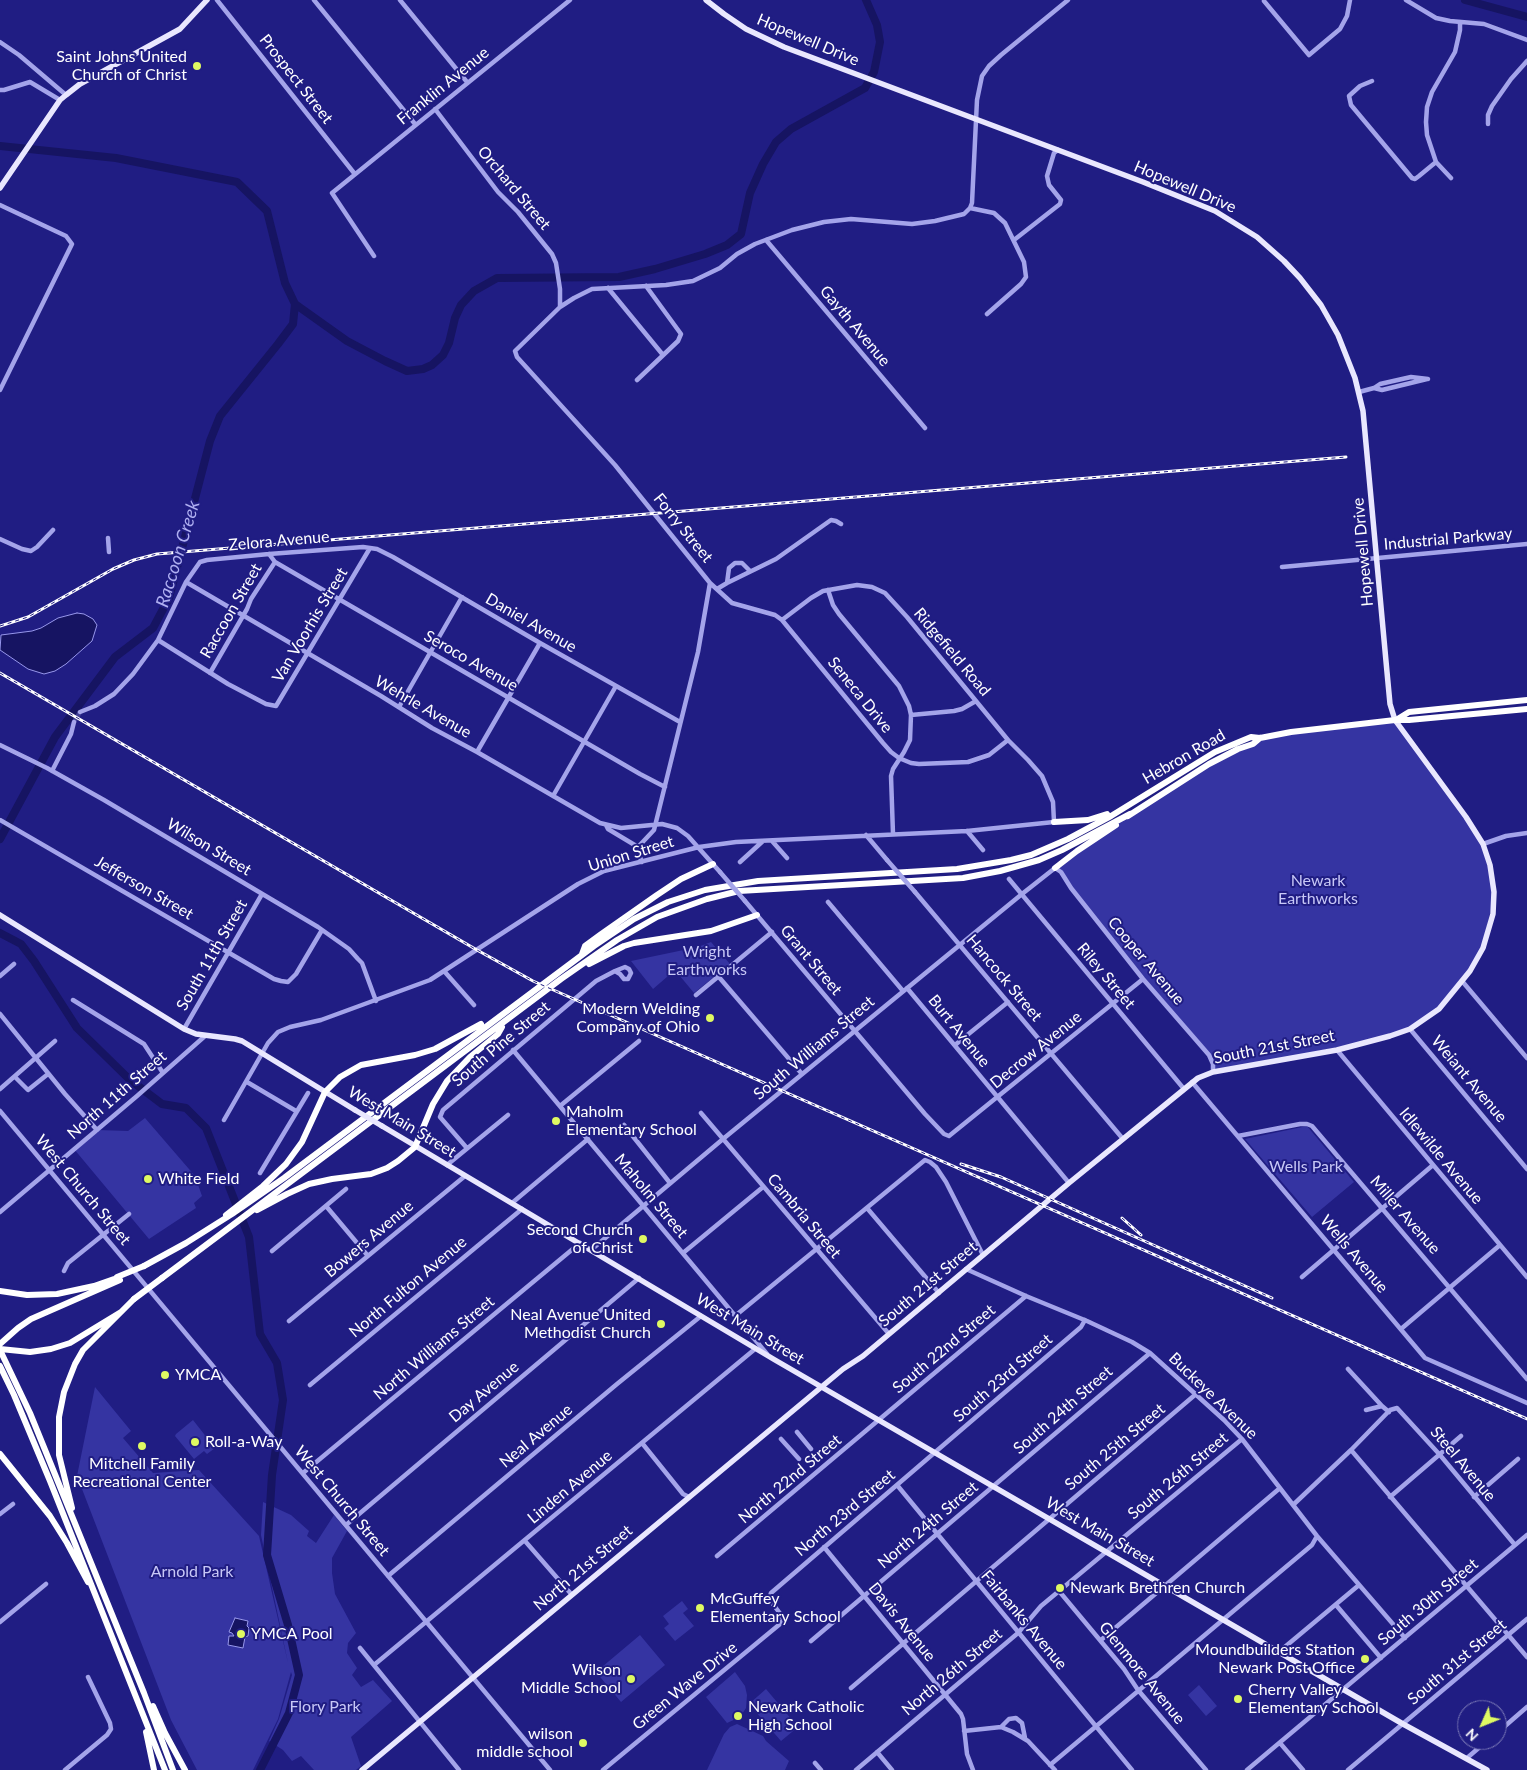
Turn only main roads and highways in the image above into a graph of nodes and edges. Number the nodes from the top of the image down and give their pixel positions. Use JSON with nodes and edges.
{"nodes":[{"id":1,"x":207,"y":0,"type":"edge"},
{"id":2,"x":706,"y":0,"type":"edge"},
{"id":3,"x":0,"y":188,"type":"edge"},
{"id":4,"x":1527,"y":700,"type":"edge"},
{"id":5,"x":1527,"y":709,"type":"edge"},
{"id":6,"x":1394,"y":720,"type":"junction"},
{"id":7,"x":1260,"y":738,"type":"junction"},
{"id":8,"x":1124,"y":807,"type":"junction"},
{"id":9,"x":1130,"y":814,"type":"junction"},
{"id":10,"x":1054,"y":822,"type":"road end"},
{"id":11,"x":713,"y":864,"type":"road end"},
{"id":12,"x":1055,"y":868,"type":"road end"},
{"id":13,"x":0,"y":915,"type":"edge"},
{"id":14,"x":757,"y":915,"type":"road end"},
{"id":15,"x":581,"y":955,"type":"junction"},
{"id":16,"x":562,"y":979,"type":"junction"},
{"id":17,"x":496,"y":1019,"type":"junction"},
{"id":18,"x":506,"y":1022,"type":"junction"},
{"id":19,"x":326,"y":1092,"type":"junction"},
{"id":20,"x":415,"y":1147,"type":"junction"},
{"id":21,"x":249,"y":1199,"type":"junction"},
{"id":22,"x":254,"y":1210,"type":"junction"},
{"id":23,"x":119,"y":1279,"type":"junction"},
{"id":24,"x":0,"y":1291,"type":"edge"},
{"id":25,"x":121,"y":1312,"type":"junction"},
{"id":26,"x":0,"y":1344,"type":"edge"},
{"id":27,"x":0,"y":1349,"type":"edge"},
{"id":28,"x":0,"y":1366,"type":"edge"},
{"id":29,"x":822,"y":1387,"type":"junction"},
{"id":30,"x":0,"y":1454,"type":"edge"},
{"id":31,"x":75,"y":1524,"type":"junction"},
{"id":32,"x":94,"y":1591,"type":"junction"},
{"id":33,"x":144,"y":1693,"type":"junction"},
{"id":34,"x":140,"y":1707,"type":"junction"},
{"id":35,"x":365,"y":1769,"type":"edge"},
{"id":36,"x":154,"y":1770,"type":"edge"},
{"id":37,"x":165,"y":1770,"type":"edge"},
{"id":38,"x":173,"y":1770,"type":"edge"},
{"id":39,"x":185,"y":1770,"type":"edge"},
{"id":40,"x":1488,"y":1770,"type":"edge"}],
"edges":[{"from":1,"to":3,"type":"main road"},
{"from":2,"to":6,"type":"main road","name":"Hopewell Drive"},
{"from":4,"to":6,"type":"highway","name":"Hebron Road"},
{"from":5,"to":6,"type":"highway","name":"Hebron Road"},
{"from":6,"to":7,"type":"highway","name":"Hebron Road"},
{"from":6,"to":29,"type":"main road","name":"South 21st Street"},
{"from":7,"to":8,"type":"highway","name":"Hebron Road"},
{"from":7,"to":9,"type":"highway","name":"Hebron Road"},
{"from":8,"to":10,"type":"highway"},
{"from":8,"to":15,"type":"highway"},
{"from":9,"to":12,"type":"highway"},
{"from":9,"to":16,"type":"highway"},
{"from":11,"to":15,"type":"highway"},
{"from":13,"to":19,"type":"main road","name":"West Main Street"},
{"from":14,"to":16,"type":"highway"},
{"from":15,"to":17,"type":"highway"},
{"from":16,"to":18,"type":"highway"},
{"from":17,"to":19,"type":"highway"},
{"from":17,"to":21,"type":"highway"},
{"from":18,"to":20,"type":"highway"},
{"from":18,"to":22,"type":"highway"},
{"from":19,"to":20,"type":"main road","name":"West Main Street","bridge":true},
{"from":19,"to":21,"type":"highway"},
{"from":20,"to":22,"type":"highway"},
{"from":20,"to":29,"type":"main road","name":"West Main Street"},
{"from":21,"to":23,"type":"highway","bridge":true},
{"from":22,"to":25,"type":"highway","bridge":true},
{"from":23,"to":24,"type":"highway"},
{"from":23,"to":26,"type":"highway"},
{"from":25,"to":27,"type":"highway"},
{"from":25,"to":31,"type":"highway"},
{"from":27,"to":31,"type":"highway"},
{"from":28,"to":32,"type":"highway"},
{"from":29,"to":35,"type":"main road","name":"North 21st Street"},
{"from":29,"to":40,"type":"main road","name":"West Main Street"},
{"from":30,"to":32,"type":"highway"},
{"from":31,"to":33,"type":"highway"},
{"from":32,"to":34,"type":"highway"},
{"from":33,"to":38,"type":"highway"},
{"from":33,"to":39,"type":"highway"},
{"from":34,"to":36,"type":"highway"},
{"from":34,"to":37,"type":"highway"}]}
